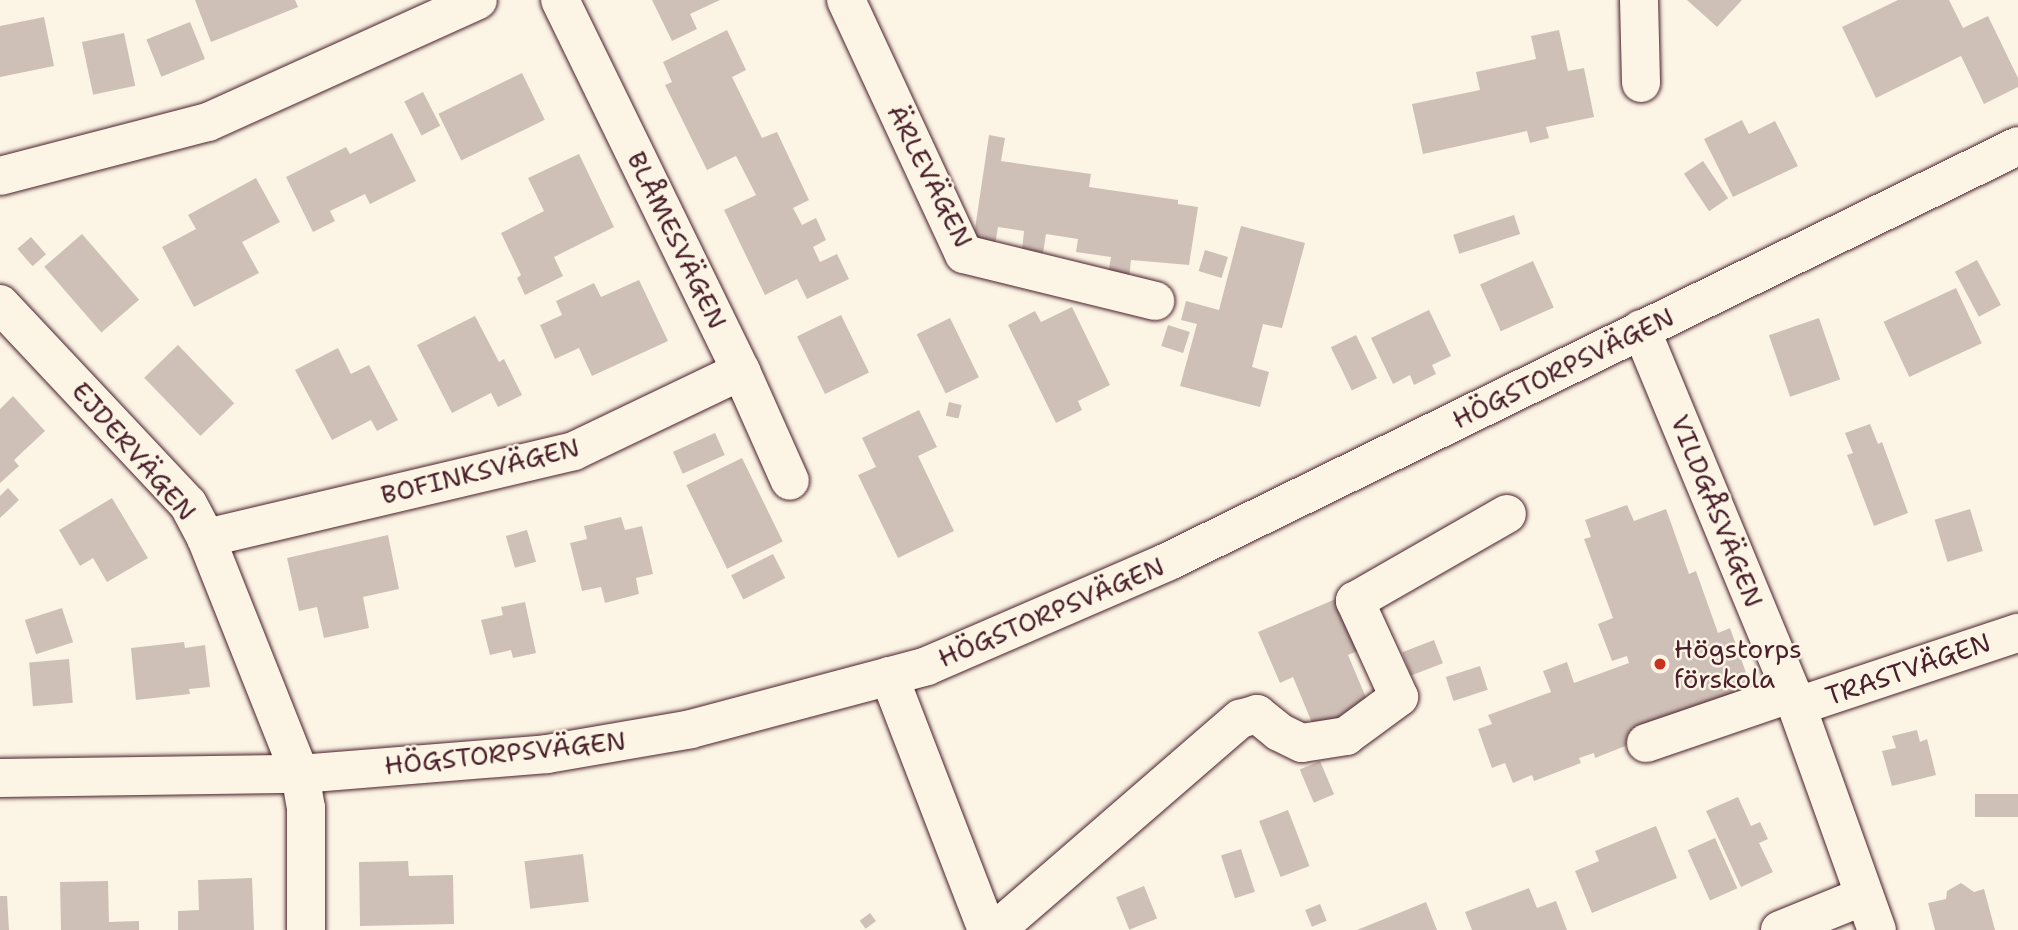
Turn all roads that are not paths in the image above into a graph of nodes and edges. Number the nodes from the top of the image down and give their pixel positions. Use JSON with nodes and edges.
{"nodes":[{"id":1,"x":478,"y":0,"type":"edge"},
{"id":2,"x":560,"y":0,"type":"edge"},
{"id":3,"x":846,"y":0,"type":"edge"},
{"id":4,"x":1639,"y":0,"type":"edge"},
{"id":5,"x":1641,"y":83,"type":"dead end"},
{"id":6,"x":2018,"y":146,"type":"edge"},
{"id":7,"x":0,"y":176,"type":"edge"},
{"id":8,"x":1155,"y":301,"type":"dead end"},
{"id":9,"x":0,"y":304,"type":"edge"},
{"id":10,"x":1641,"y":329,"type":"junction"},
{"id":11,"x":741,"y":371,"type":"junction"},
{"id":12,"x":790,"y":481,"type":"dead end"},
{"id":13,"x":1507,"y":514,"type":"dead end"},
{"id":14,"x":206,"y":538,"type":"junction"},
{"id":15,"x":2018,"y":632,"type":"edge"},
{"id":16,"x":889,"y":676,"type":"junction"},
{"id":17,"x":1795,"y":700,"type":"junction"},
{"id":18,"x":1646,"y":743,"type":"dead end"},
{"id":19,"x":300,"y":774,"type":"junction"},
{"id":20,"x":0,"y":778,"type":"edge"},
{"id":21,"x":1870,"y":913,"type":"edge"},
{"id":22,"x":306,"y":930,"type":"edge"},
{"id":23,"x":987,"y":930,"type":"edge"},
{"id":24,"x":996,"y":930,"type":"edge"},
{"id":25,"x":1780,"y":930,"type":"edge"}],
"edges":[{"from":1,"to":7,"type":"street"},
{"from":2,"to":11,"type":"street","name":"BLÅMESVÄGEN"},
{"from":3,"to":8,"type":"street","name":"ÄRLEVÄGEN"},
{"from":4,"to":5,"type":"street"},
{"from":6,"to":10,"type":"street","name":"HÖGSTORPSVÄGEN"},
{"from":9,"to":14,"type":"street","name":"EJDERVÄGEN"},
{"from":10,"to":16,"type":"street","name":"HÖGSTORPSVÄGEN"},
{"from":10,"to":17,"type":"street","name":"VILDGÅSVÄGEN"},
{"from":11,"to":12,"type":"street","name":"BLÅMESVÄGEN"},
{"from":11,"to":14,"type":"street","name":"BOFINKSVÄGEN"},
{"from":13,"to":24,"type":"street"},
{"from":14,"to":19,"type":"street","name":"EJDERVÄGEN"},
{"from":15,"to":17,"type":"street","name":"TRASTVÄGEN"},
{"from":16,"to":19,"type":"street","name":"HÖGSTORPSVÄGEN"},
{"from":16,"to":23,"type":"street"},
{"from":17,"to":18,"type":"street","name":"TRASTVÄGEN"},
{"from":17,"to":21,"type":"street","name":"VILDGÅSVÄGEN"},
{"from":19,"to":20,"type":"street","name":"HÖGSTORPSVÄGEN"},
{"from":19,"to":22,"type":"street","name":"EJDERVÄGEN"},
{"from":21,"to":25,"type":"street"}]}
